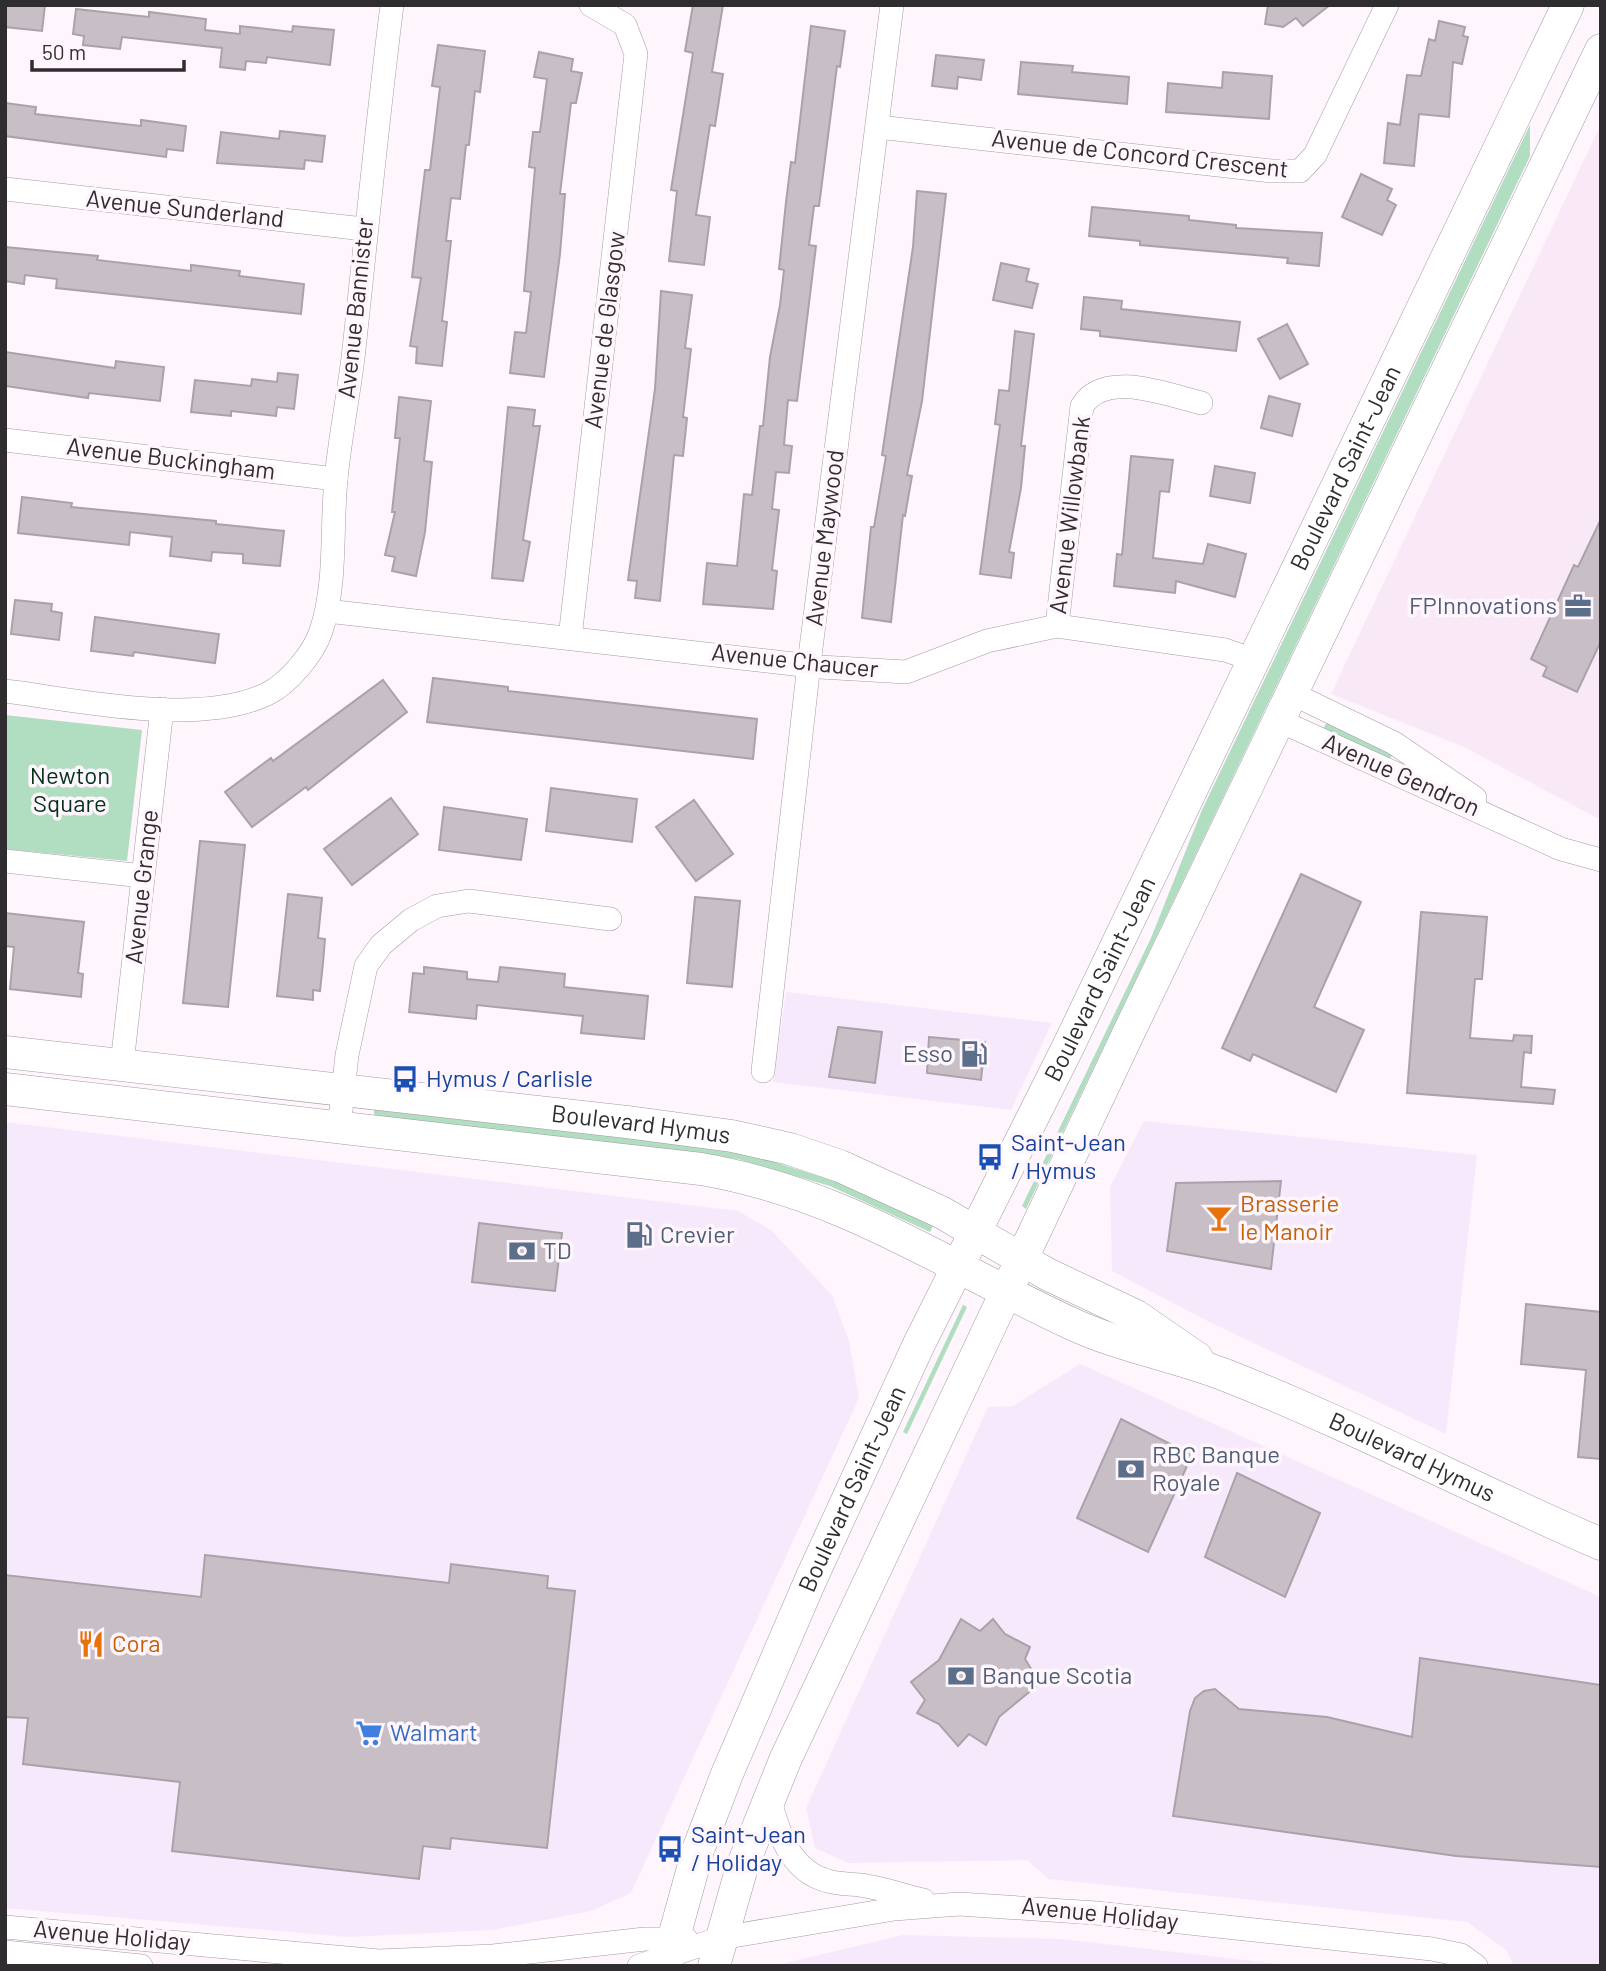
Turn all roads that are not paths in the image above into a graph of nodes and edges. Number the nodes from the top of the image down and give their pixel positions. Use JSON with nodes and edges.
{"nodes":[{"id":1,"x":392,"y":5,"type":"edge"},
{"id":2,"x":591,"y":5,"type":"edge"},
{"id":3,"x":892,"y":5,"type":"edge"},
{"id":4,"x":1387,"y":5,"type":"edge"},
{"id":5,"x":1569,"y":5,"type":"edge"},
{"id":6,"x":1601,"y":50,"type":"edge"},
{"id":7,"x":878,"y":127,"type":"junction"},
{"id":8,"x":5,"y":189,"type":"edge"},
{"id":9,"x":364,"y":229,"type":"junction"},
{"id":10,"x":1201,"y":403,"type":"dead end"},
{"id":11,"x":5,"y":440,"type":"edge"},
{"id":12,"x":336,"y":479,"type":"junction"},
{"id":13,"x":327,"y":611,"type":"junction"},
{"id":14,"x":1057,"y":626,"type":"junction"},
{"id":15,"x":569,"y":638,"type":"junction"},
{"id":16,"x":1254,"y":660,"type":"junction"},
{"id":17,"x":809,"y":664,"type":"junction"},
{"id":18,"x":5,"y":691,"type":"edge"},
{"id":19,"x":1287,"y":708,"type":"junction"},
{"id":20,"x":162,"y":709,"type":"junction"},
{"id":21,"x":1601,"y":860,"type":"edge"},
{"id":22,"x":5,"y":861,"type":"edge"},
{"id":23,"x":143,"y":876,"type":"junction"},
{"id":24,"x":610,"y":919,"type":"dead end"},
{"id":25,"x":5,"y":1052,"type":"edge"},
{"id":26,"x":122,"y":1065,"type":"junction"},
{"id":27,"x":763,"y":1071,"type":"dead end"},
{"id":28,"x":5,"y":1090,"type":"edge"},
{"id":29,"x":344,"y":1090,"type":"junction"},
{"id":30,"x":339,"y":1128,"type":"junction"},
{"id":31,"x":976,"y":1232,"type":"junction"},
{"id":32,"x":1022,"y":1259,"type":"junction"},
{"id":33,"x":958,"y":1265,"type":"junction"},
{"id":34,"x":1006,"y":1291,"type":"junction"},
{"id":35,"x":1222,"y":1374,"type":"junction"},
{"id":36,"x":1601,"y":1544,"type":"edge"},
{"id":37,"x":769,"y":1797,"type":"junction"},
{"id":38,"x":940,"y":1904,"type":"junction"},
{"id":39,"x":5,"y":1927,"type":"edge"},
{"id":40,"x":84,"y":1933,"type":"junction"},
{"id":41,"x":5,"y":1952,"type":"edge"},
{"id":42,"x":717,"y":1952,"type":"edge"},
{"id":43,"x":669,"y":1954,"type":"edge"},
{"id":44,"x":81,"y":1963,"type":"edge"},
{"id":45,"x":142,"y":1966,"type":"edge"},
{"id":46,"x":639,"y":1966,"type":"edge"},
{"id":47,"x":1476,"y":1966,"type":"edge"}],
"edges":[{"from":1,"to":9,"type":"street","name":"Avenue Bannister"},
{"from":2,"to":15,"type":"street","name":"Avenue de Glasgow"},
{"from":3,"to":7,"type":"street","name":"Avenue Maywood"},
{"from":4,"to":7,"type":"street","name":"Avenue de Concord Crescent"},
{"from":5,"to":16,"type":"main road","name":"Boulevard Saint-Jean"},
{"from":6,"to":19,"type":"main road","name":"Boulevard Saint-Jean"},
{"from":7,"to":17,"type":"street","name":"Avenue Maywood"},
{"from":8,"to":9,"type":"street","name":"Avenue Sunderland"},
{"from":9,"to":12,"type":"street","name":"Avenue Bannister"},
{"from":10,"to":14,"type":"street","name":"Avenue Willowbank"},
{"from":11,"to":12,"type":"street","name":"Avenue Buckingham"},
{"from":12,"to":13,"type":"street","name":"Avenue Bannister"},
{"from":13,"to":15,"type":"street","name":"Avenue Chaucer"},
{"from":13,"to":20,"type":"street","name":"Avenue Bannister"},
{"from":14,"to":16,"type":"street","name":"Avenue Chaucer"},
{"from":14,"to":17,"type":"street","name":"Avenue Chaucer"},
{"from":15,"to":17,"type":"street","name":"Avenue Chaucer"},
{"from":16,"to":31,"type":"main road","name":"Boulevard Saint-Jean"},
{"from":17,"to":27,"type":"street","name":"Avenue Maywood"},
{"from":18,"to":20,"type":"street","name":"Avenue Bannister"},
{"from":19,"to":21,"type":"street","name":"Avenue Gendron"},
{"from":19,"to":32,"type":"main road","name":"Boulevard Saint-Jean"},
{"from":20,"to":23,"type":"street","name":"Avenue Grange"},
{"from":22,"to":23,"type":"street"},
{"from":23,"to":26,"type":"street","name":"Avenue Grange"},
{"from":24,"to":29,"type":"street"},
{"from":25,"to":26,"type":"main road","name":"Boulevard Hymus"},
{"from":26,"to":29,"type":"main road","name":"Boulevard Hymus"},
{"from":28,"to":30,"type":"main road","name":"Boulevard Hymus"},
{"from":29,"to":30,"type":"street"},
{"from":29,"to":31,"type":"main road","name":"Boulevard Hymus"},
{"from":30,"to":33,"type":"main road","name":"Boulevard Hymus"},
{"from":31,"to":32,"type":"main road","name":"Boulevard Hymus"},
{"from":31,"to":33,"type":"main road","name":"Boulevard Saint-Jean"},
{"from":32,"to":34,"type":"main road","name":"Boulevard Saint-Jean"},
{"from":32,"to":35,"type":"main road","name":"Boulevard Hymus"},
{"from":33,"to":34,"type":"main road","name":"Boulevard Hymus"},
{"from":33,"to":43,"type":"main road","name":"Boulevard Saint-Jean"},
{"from":34,"to":35,"type":"main road","name":"Boulevard Hymus"},
{"from":34,"to":37,"type":"main road","name":"Boulevard Saint-Jean"},
{"from":35,"to":36,"type":"main road","name":"Boulevard Hymus"},
{"from":37,"to":38,"type":"street"},
{"from":37,"to":42,"type":"main road","name":"Boulevard Saint-Jean"},
{"from":38,"to":42,"type":"street","name":"Avenue Holiday"},
{"from":38,"to":47,"type":"street","name":"Avenue Holiday"},
{"from":39,"to":40,"type":"street","name":"Avenue Holiday"},
{"from":40,"to":43,"type":"street","name":"Avenue Holiday"},
{"from":40,"to":44,"type":"street"},
{"from":41,"to":44,"type":"street","name":"Avenue Holiday"},
{"from":42,"to":43,"type":"street","name":"Avenue Holiday"},
{"from":43,"to":46,"type":"street","name":"Avenue Holiday"},
{"from":44,"to":45,"type":"street","name":"Avenue Holiday"}]}
